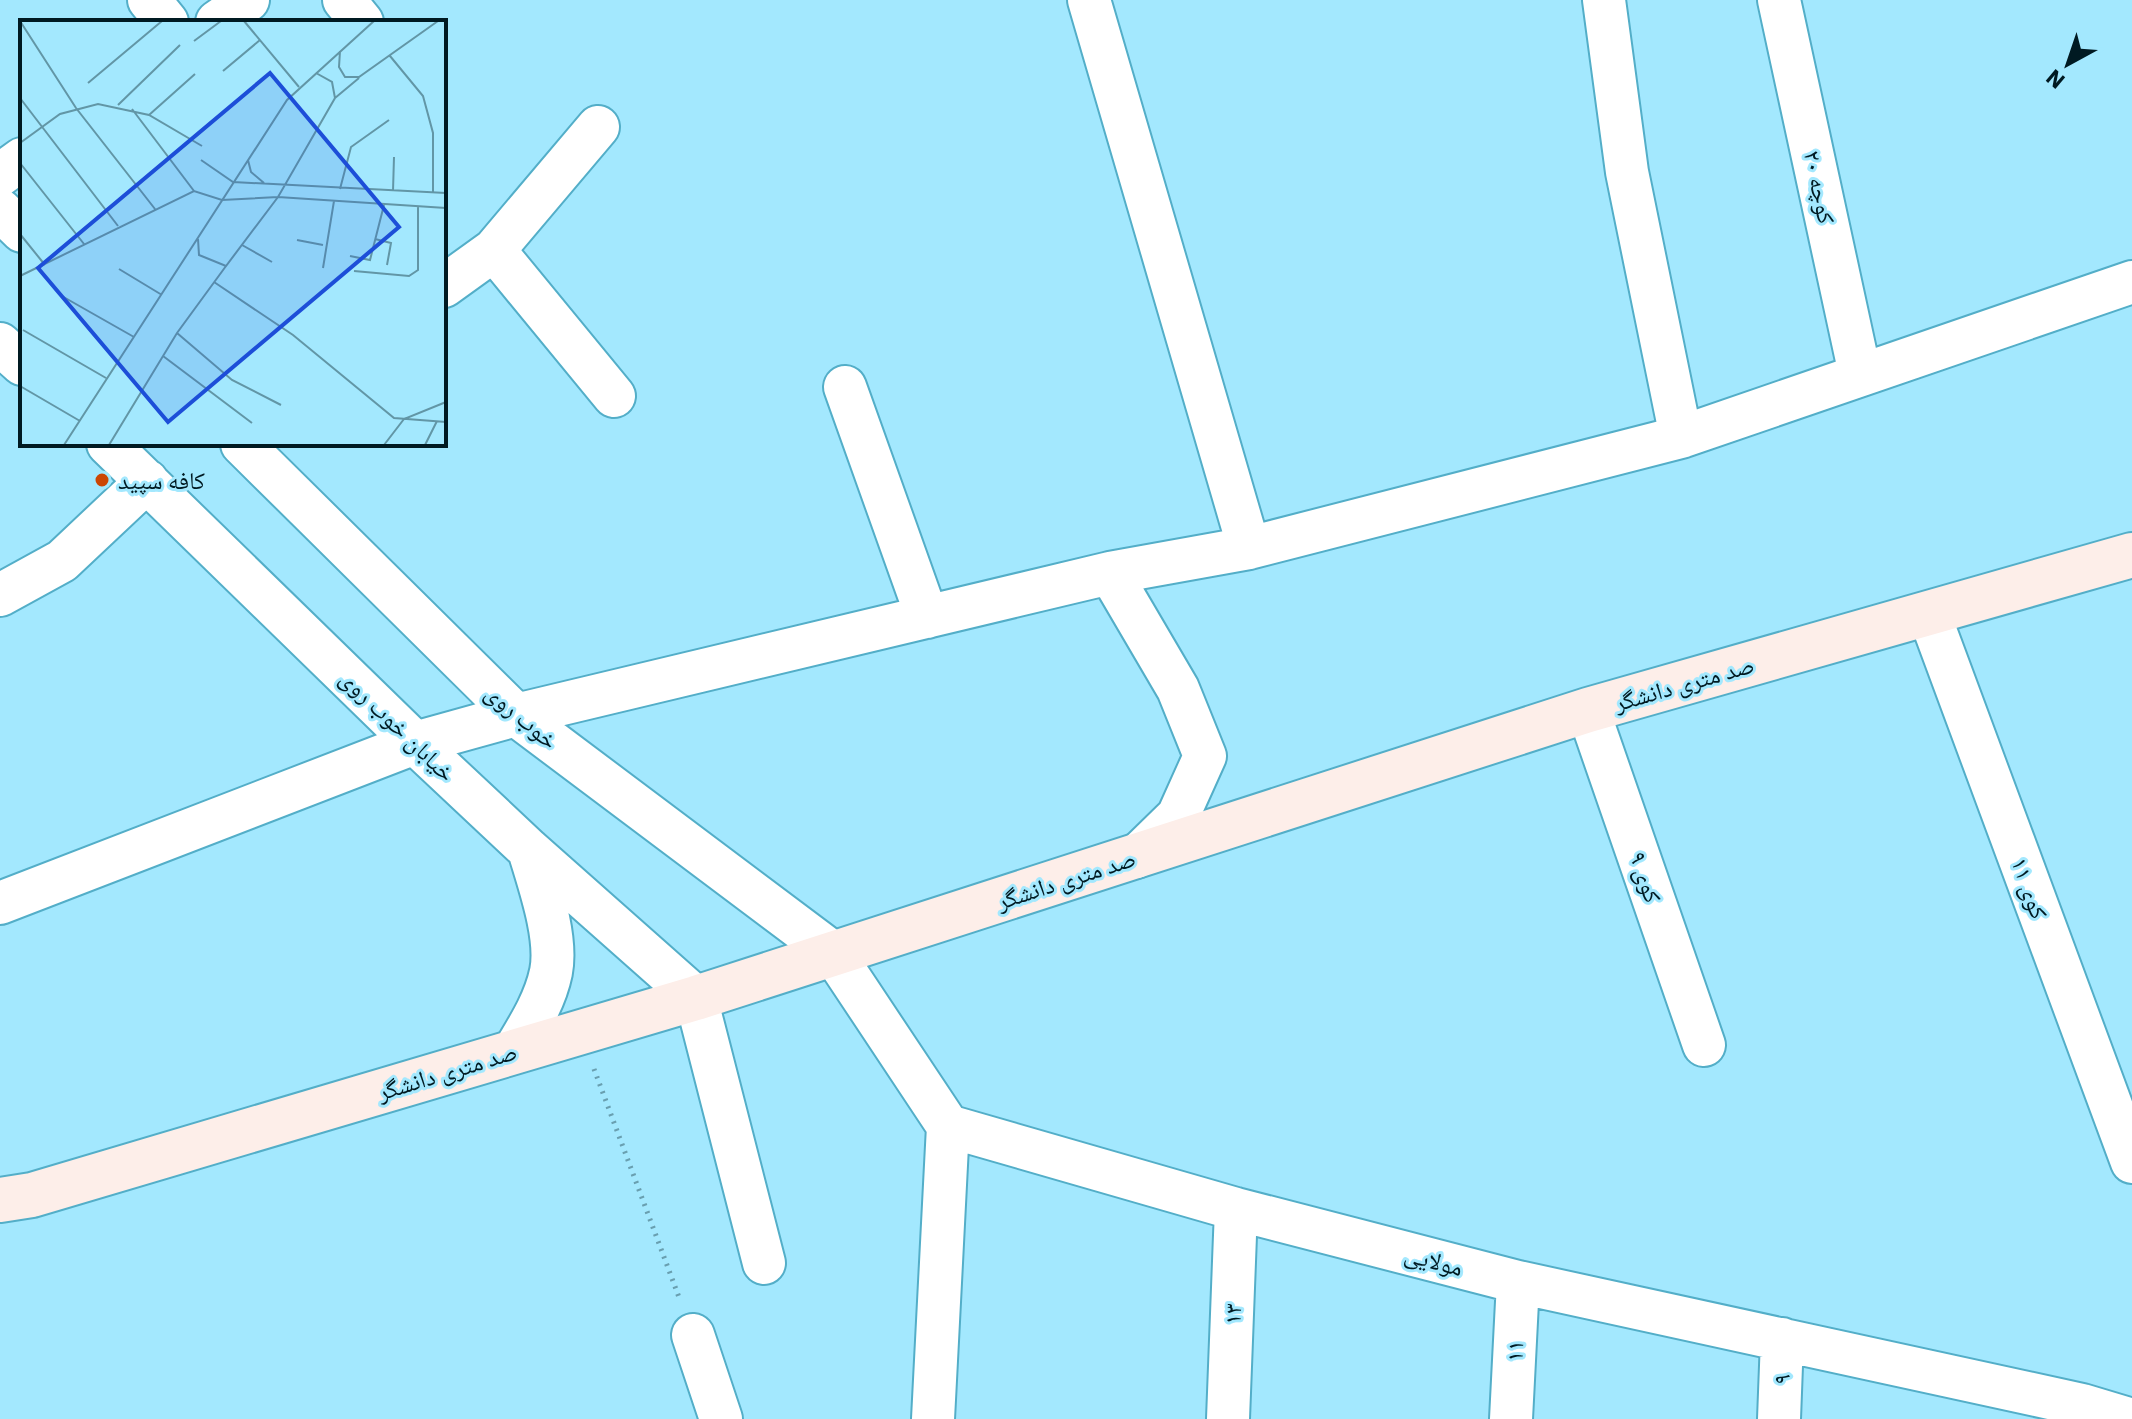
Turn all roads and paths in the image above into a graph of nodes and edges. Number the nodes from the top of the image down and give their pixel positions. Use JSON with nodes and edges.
{"nodes":[{"id":1,"x":149,"y":0,"type":"edge"},
{"id":2,"x":248,"y":0,"type":"edge"},
{"id":3,"x":344,"y":0,"type":"edge"},
{"id":4,"x":1089,"y":0,"type":"edge"},
{"id":5,"x":1604,"y":0,"type":"edge"},
{"id":6,"x":1779,"y":0,"type":"edge"},
{"id":7,"x":165,"y":20,"type":"edge"},
{"id":8,"x":220,"y":20,"type":"edge"},
{"id":9,"x":360,"y":20,"type":"edge"},
{"id":10,"x":598,"y":127,"type":"dead end"},
{"id":11,"x":20,"y":160,"type":"edge"},
{"id":12,"x":0,"y":175,"type":"edge"},
{"id":13,"x":0,"y":210,"type":"edge"},
{"id":14,"x":20,"y":229,"type":"edge"},
{"id":15,"x":494,"y":250,"type":"junction"},
{"id":16,"x":2132,"y":282,"type":"edge"},
{"id":17,"x":446,"y":285,"type":"edge"},
{"id":18,"x":0,"y":344,"type":"edge"},
{"id":19,"x":20,"y":362,"type":"edge"},
{"id":20,"x":1860,"y":374,"type":"junction"},
{"id":21,"x":845,"y":387,"type":"dead end"},
{"id":22,"x":614,"y":396,"type":"dead end"},
{"id":23,"x":1681,"y":437,"type":"junction"},
{"id":24,"x":110,"y":446,"type":"edge"},
{"id":25,"x":244,"y":446,"type":"edge"},
{"id":26,"x":147,"y":481,"type":"junction"},
{"id":27,"x":1249,"y":548,"type":"junction"},
{"id":28,"x":2132,"y":555,"type":"edge"},
{"id":29,"x":1110,"y":573,"type":"junction"},
{"id":30,"x":0,"y":595,"type":"edge"},
{"id":31,"x":1929,"y":614,"type":"junction"},
{"id":32,"x":927,"y":617,"type":"junction"},
{"id":33,"x":1588,"y":710,"type":"junction"},
{"id":34,"x":516,"y":715,"type":"junction"},
{"id":35,"x":415,"y":743,"type":"junction"},
{"id":36,"x":529,"y":850,"type":"junction"},
{"id":37,"x":1136,"y":857,"type":"junction"},
{"id":38,"x":0,"y":903,"type":"edge"},
{"id":39,"x":833,"y":953,"type":"junction"},
{"id":40,"x":696,"y":998,"type":"junction"},
{"id":41,"x":580,"y":1031,"type":"junction"},
{"id":42,"x":1704,"y":1045,"type":"dead end"},
{"id":43,"x":514,"y":1051,"type":"junction"},
{"id":44,"x":948,"y":1126,"type":"junction"},
{"id":45,"x":2132,"y":1162,"type":"edge"},
{"id":46,"x":0,"y":1200,"type":"edge"},
{"id":47,"x":1236,"y":1209,"type":"junction"},
{"id":48,"x":764,"y":1263,"type":"dead end"},
{"id":49,"x":1518,"y":1282,"type":"junction"},
{"id":50,"x":693,"y":1335,"type":"joint"},
{"id":51,"x":1782,"y":1339,"type":"junction"},
{"id":52,"x":2082,"y":1412,"type":"edge"},
{"id":53,"x":721,"y":1419,"type":"edge"},
{"id":54,"x":933,"y":1419,"type":"edge"},
{"id":55,"x":1228,"y":1419,"type":"edge"},
{"id":56,"x":1511,"y":1419,"type":"edge"},
{"id":57,"x":1779,"y":1419,"type":"edge"},
{"id":58,"x":2129,"y":1419,"type":"edge"}],
"edges":[{"from":1,"to":7,"type":"street"},
{"from":2,"to":8,"type":"street"},
{"from":3,"to":9,"type":"street"},
{"from":4,"to":27,"type":"street"},
{"from":5,"to":23,"type":"street"},
{"from":6,"to":20,"type":"street","name":"کوچە ٢٠"},
{"from":10,"to":15,"type":"street"},
{"from":11,"to":12,"type":"street"},
{"from":13,"to":14,"type":"street"},
{"from":15,"to":17,"type":"street"},
{"from":15,"to":22,"type":"street"},
{"from":16,"to":20,"type":"street"},
{"from":18,"to":19,"type":"street"},
{"from":20,"to":23,"type":"street"},
{"from":21,"to":32,"type":"street"},
{"from":23,"to":27,"type":"street"},
{"from":24,"to":26,"type":"street","name":"خیابان خوب روی"},
{"from":25,"to":34,"type":"street","name":"خوب روی"},
{"from":26,"to":30,"type":"street"},
{"from":26,"to":35,"type":"street","name":"خیابان خوب روی"},
{"from":27,"to":29,"type":"street"},
{"from":28,"to":31,"type":"main road","name":"صد متری دانشگر"},
{"from":29,"to":32,"type":"street"},
{"from":29,"to":37,"type":"street"},
{"from":31,"to":33,"type":"main road","name":"صد متری دانشگر"},
{"from":31,"to":45,"type":"street","name":"کوی ۱۱"},
{"from":32,"to":34,"type":"street"},
{"from":33,"to":37,"type":"main road","name":"صد متری دانشگر"},
{"from":33,"to":42,"type":"street","name":"کوی ۹"},
{"from":34,"to":35,"type":"street"},
{"from":34,"to":39,"type":"street","name":"خوب روی"},
{"from":35,"to":36,"type":"street","name":"خیابان خوب روی"},
{"from":35,"to":38,"type":"street"},
{"from":36,"to":40,"type":"street","name":"خیابان خوب روی"},
{"from":36,"to":43,"type":"street"},
{"from":37,"to":39,"type":"main road","name":"صد متری دانشگر"},
{"from":39,"to":40,"type":"main road","name":"صد متری دانشگر"},
{"from":39,"to":44,"type":"street"},
{"from":40,"to":41,"type":"main road","name":"صد متری دانشگر"},
{"from":40,"to":48,"type":"street"},
{"from":41,"to":43,"type":"main road","name":"صد متری دانشگر"},
{"from":41,"to":50,"type":"path"},
{"from":43,"to":46,"type":"main road","name":"صد متری دانشگر"},
{"from":44,"to":47,"type":"street","name":"مولایی"},
{"from":44,"to":54,"type":"street"},
{"from":47,"to":49,"type":"street","name":"مولایی"},
{"from":47,"to":55,"type":"street","name":"۱۳"},
{"from":49,"to":51,"type":"street","name":"مولایی"},
{"from":49,"to":56,"type":"street","name":"۱۱"},
{"from":50,"to":53,"type":"street"},
{"from":51,"to":52,"type":"street","name":"مولایی"},
{"from":51,"to":57,"type":"street","name":"۹"},
{"from":52,"to":58,"type":"street","name":"مولایی"}]}
